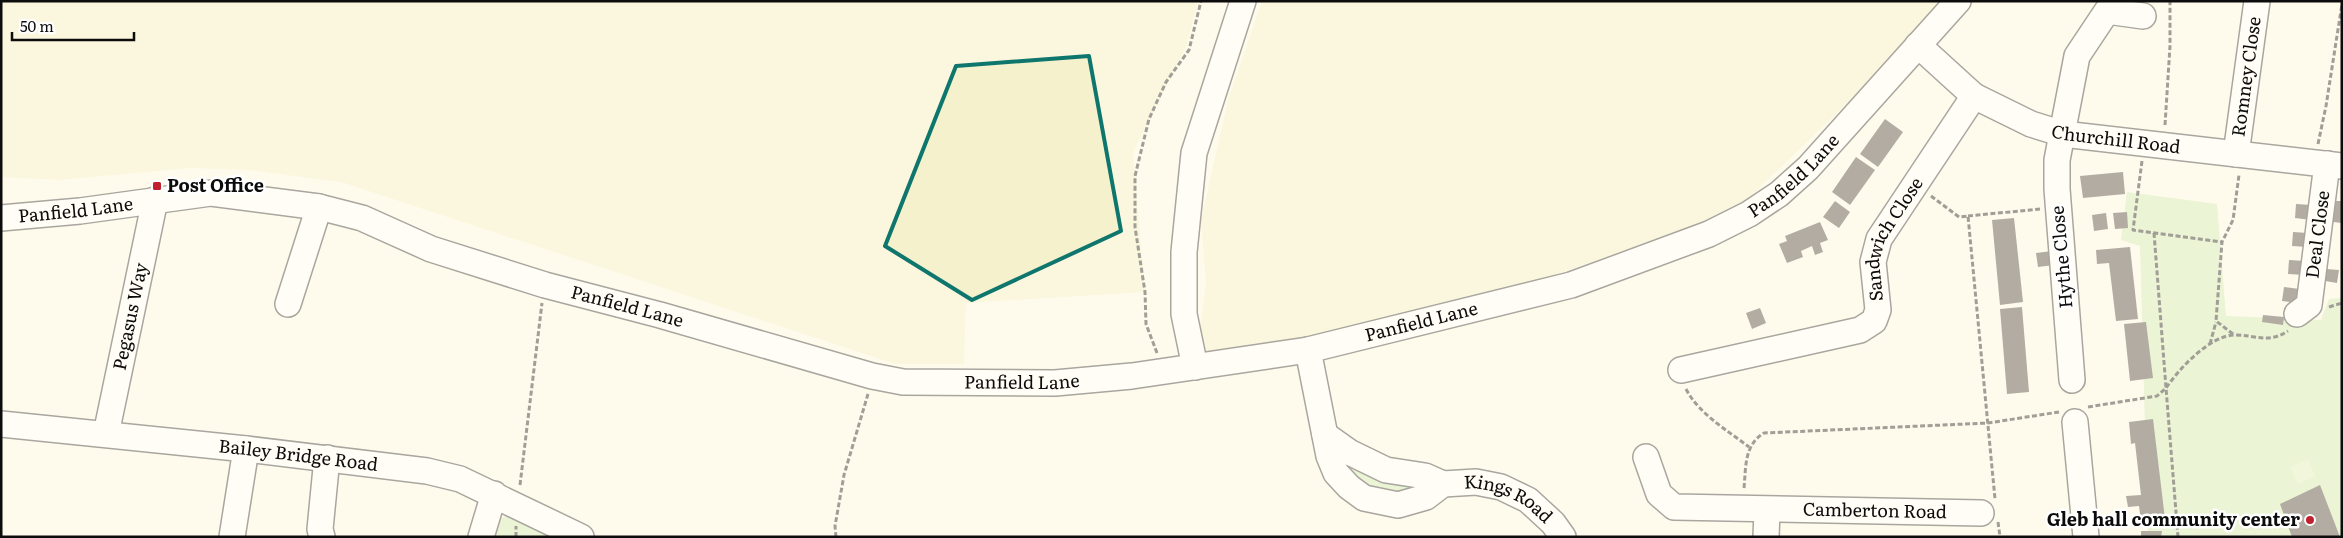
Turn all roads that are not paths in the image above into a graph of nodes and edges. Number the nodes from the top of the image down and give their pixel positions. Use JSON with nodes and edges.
{"nodes":[{"id":1,"x":1243,"y":1,"type":"edge"},
{"id":2,"x":1958,"y":1,"type":"edge"},
{"id":3,"x":2257,"y":1,"type":"edge"},
{"id":4,"x":2143,"y":16,"type":"dead end"},
{"id":5,"x":1918,"y":45,"type":"junction"},
{"id":6,"x":1974,"y":96,"type":"junction"},
{"id":7,"x":2063,"y":134,"type":"junction"},
{"id":8,"x":2239,"y":154,"type":"junction"},
{"id":9,"x":2328,"y":164,"type":"edge"},
{"id":10,"x":155,"y":200,"type":"junction"},
{"id":11,"x":319,"y":207,"type":"junction"},
{"id":12,"x":1,"y":218,"type":"edge"},
{"id":13,"x":288,"y":304,"type":"dead end"},
{"id":14,"x":2307,"y":310,"type":"road end"},
{"id":15,"x":1308,"y":350,"type":"junction"},
{"id":16,"x":1195,"y":367,"type":"junction"},
{"id":17,"x":1681,"y":370,"type":"road end"},
{"id":18,"x":2072,"y":380,"type":"dead end"},
{"id":19,"x":2075,"y":413,"type":"road end"},
{"id":20,"x":1,"y":424,"type":"edge"},
{"id":21,"x":106,"y":434,"type":"junction"},
{"id":22,"x":1325,"y":435,"type":"junction"},
{"id":23,"x":246,"y":449,"type":"junction"},
{"id":24,"x":1646,"y":457,"type":"dead end"},
{"id":25,"x":327,"y":458,"type":"junction"},
{"id":26,"x":1443,"y":484,"type":"junction"},
{"id":27,"x":494,"y":494,"type":"junction"},
{"id":28,"x":1767,"y":510,"type":"junction"},
{"id":29,"x":1992,"y":513,"type":"road end"},
{"id":30,"x":232,"y":537,"type":"edge"},
{"id":31,"x":322,"y":537,"type":"edge"},
{"id":32,"x":482,"y":537,"type":"edge"},
{"id":33,"x":581,"y":537,"type":"edge"},
{"id":34,"x":1563,"y":537,"type":"edge"},
{"id":35,"x":1766,"y":537,"type":"edge"},
{"id":36,"x":2086,"y":537,"type":"edge"}],
"edges":[{"from":1,"to":16,"type":"street"},
{"from":2,"to":5,"type":"street","name":"Panfield Lane"},
{"from":3,"to":8,"type":"street","name":"Romney Close"},
{"from":4,"to":7,"type":"street","name":"Hythe Close"},
{"from":5,"to":6,"type":"street","name":"Churchill Road"},
{"from":5,"to":15,"type":"street","name":"Panfield Lane"},
{"from":6,"to":7,"type":"street","name":"Churchill Road"},
{"from":6,"to":17,"type":"street","name":"Sandwich Close"},
{"from":7,"to":8,"type":"street","name":"Churchill Road"},
{"from":7,"to":18,"type":"street","name":"Hythe Close"},
{"from":8,"to":9,"type":"street","name":"Churchill Road"},
{"from":9,"to":14,"type":"street","name":"Deal Close"},
{"from":10,"to":11,"type":"street","name":"Panfield Lane"},
{"from":10,"to":12,"type":"street","name":"Panfield Lane"},
{"from":10,"to":21,"type":"street","name":"Pegasus Way"},
{"from":11,"to":13,"type":"street"},
{"from":11,"to":16,"type":"street","name":"Panfield Lane"},
{"from":15,"to":16,"type":"street","name":"Panfield Lane"},
{"from":15,"to":22,"type":"street","name":"Kings Road"},
{"from":19,"to":36,"type":"street"},
{"from":20,"to":21,"type":"street","name":"Bailey Bridge Road"},
{"from":21,"to":23,"type":"street","name":"Bailey Bridge Road"},
{"from":22,"to":26,"type":"street","name":"Kings Road"},
{"from":22,"to":26,"type":"street","name":"Kings Road"},
{"from":23,"to":25,"type":"street","name":"Bailey Bridge Road"},
{"from":23,"to":30,"type":"street"},
{"from":24,"to":28,"type":"street","name":"Camberton Road"},
{"from":25,"to":27,"type":"street","name":"Bailey Bridge Road"},
{"from":25,"to":31,"type":"street"},
{"from":26,"to":34,"type":"street","name":"Kings Road"},
{"from":27,"to":32,"type":"street"},
{"from":27,"to":33,"type":"street","name":"Bailey Bridge Road"},
{"from":28,"to":29,"type":"street","name":"Camberton Road"},
{"from":28,"to":35,"type":"street"}]}
